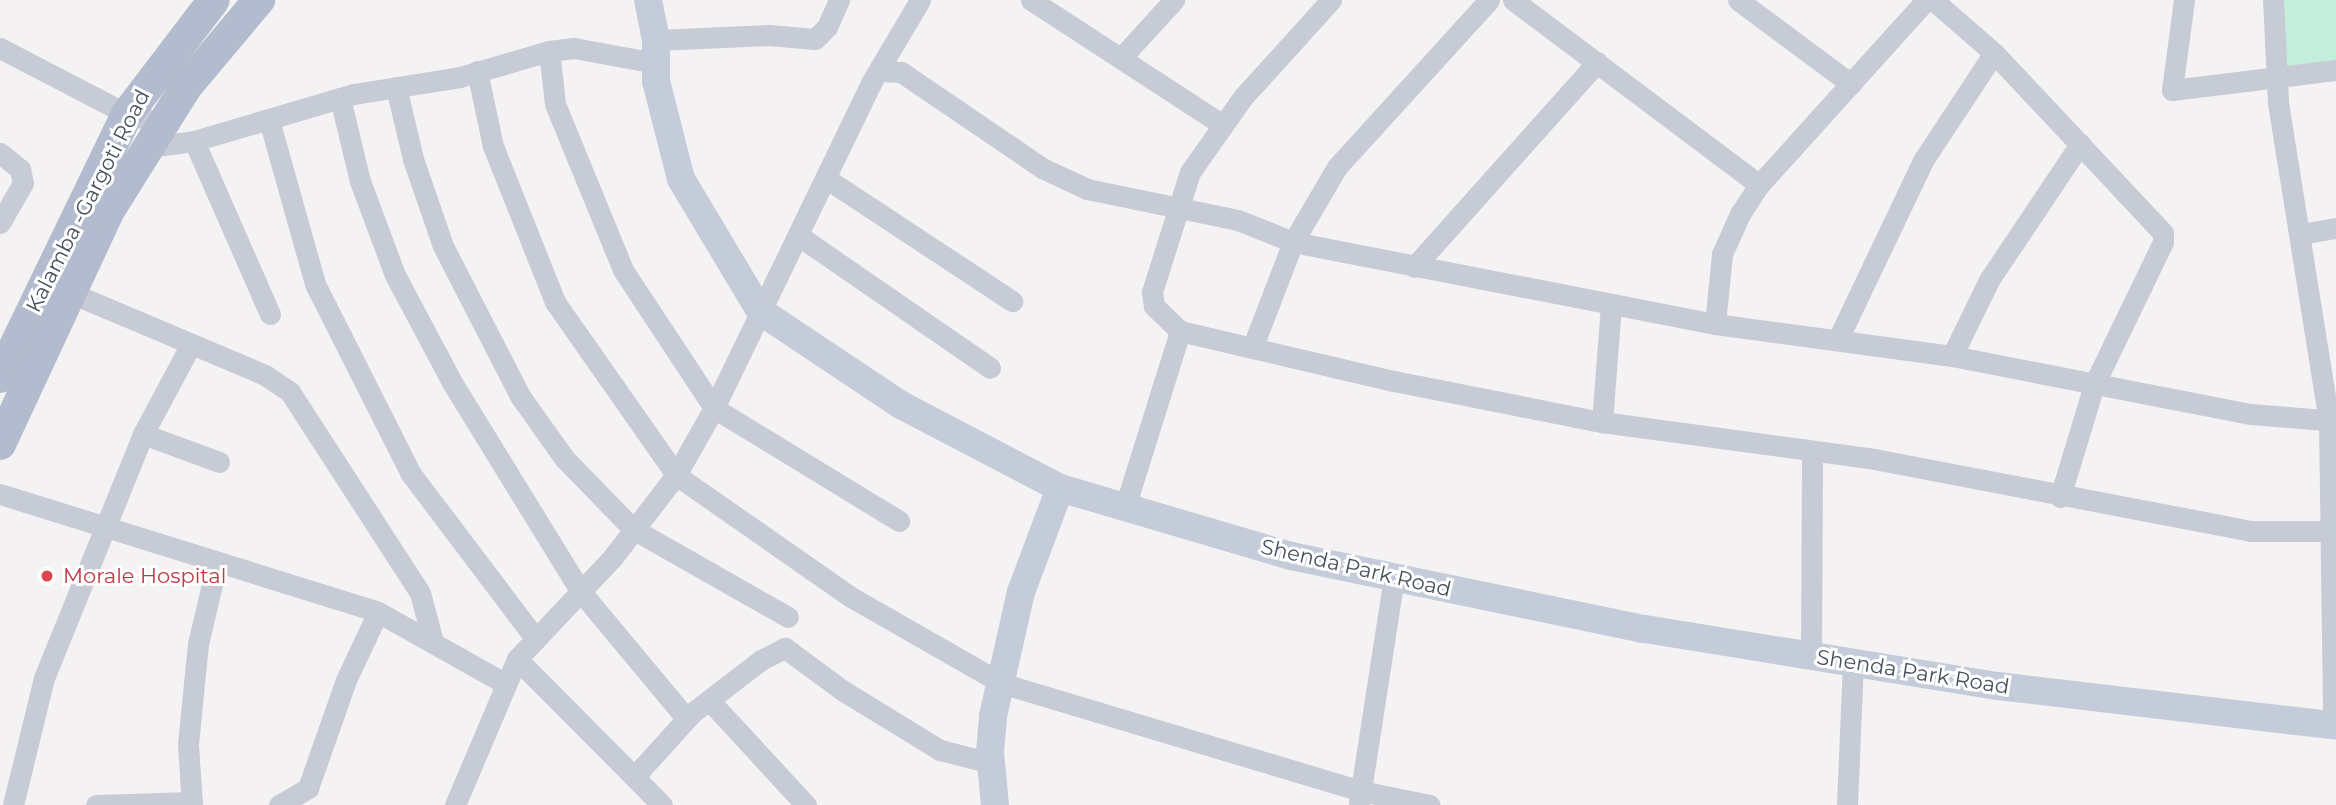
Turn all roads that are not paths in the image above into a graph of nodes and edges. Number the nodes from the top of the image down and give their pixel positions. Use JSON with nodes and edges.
{"nodes":[{"id":1,"x":214,"y":0,"type":"edge"},
{"id":2,"x":259,"y":0,"type":"edge"},
{"id":3,"x":648,"y":0,"type":"edge"},
{"id":4,"x":839,"y":0,"type":"edge"},
{"id":5,"x":920,"y":0,"type":"edge"},
{"id":6,"x":1031,"y":0,"type":"edge"},
{"id":7,"x":1174,"y":0,"type":"edge"},
{"id":8,"x":1331,"y":0,"type":"edge"},
{"id":9,"x":1489,"y":0,"type":"edge"},
{"id":10,"x":1513,"y":0,"type":"edge"},
{"id":11,"x":1738,"y":0,"type":"edge"},
{"id":12,"x":1926,"y":0,"type":"edge"},
{"id":13,"x":1933,"y":0,"type":"edge"},
{"id":14,"x":2184,"y":0,"type":"edge"},
{"id":15,"x":2273,"y":0,"type":"edge"},
{"id":16,"x":549,"y":51,"type":"junction"},
{"id":17,"x":656,"y":52,"type":"junction"},
{"id":18,"x":1994,"y":53,"type":"junction"},
{"id":19,"x":2,"y":54,"type":"edge"},
{"id":20,"x":1121,"y":58,"type":"junction"},
{"id":21,"x":1597,"y":62,"type":"junction"},
{"id":22,"x":2336,"y":70,"type":"edge"},
{"id":23,"x":477,"y":71,"type":"junction"},
{"id":24,"x":882,"y":71,"type":"junction"},
{"id":25,"x":2277,"y":79,"type":"junction"},
{"id":26,"x":1851,"y":84,"type":"junction"},
{"id":27,"x":396,"y":87,"type":"junction"},
{"id":28,"x":340,"y":99,"type":"junction"},
{"id":29,"x":127,"y":114,"type":"junction"},
{"id":30,"x":269,"y":120,"type":"junction"},
{"id":31,"x":1223,"y":125,"type":"junction"},
{"id":32,"x":156,"y":135,"type":"junction"},
{"id":33,"x":194,"y":141,"type":"junction"},
{"id":34,"x":2080,"y":144,"type":"junction"},
{"id":35,"x":0,"y":153,"type":"edge"},
{"id":36,"x":827,"y":179,"type":"junction"},
{"id":37,"x":1759,"y":185,"type":"junction"},
{"id":38,"x":1178,"y":205,"type":"junction"},
{"id":39,"x":0,"y":223,"type":"edge"},
{"id":40,"x":2336,"y":228,"type":"edge"},
{"id":41,"x":2301,"y":233,"type":"junction"},
{"id":42,"x":799,"y":236,"type":"junction"},
{"id":43,"x":1293,"y":242,"type":"junction"},
{"id":44,"x":1414,"y":267,"type":"junction"},
{"id":45,"x":71,"y":293,"type":"junction"},
{"id":46,"x":1012,"y":301,"type":"dead end"},
{"id":47,"x":1611,"y":304,"type":"junction"},
{"id":48,"x":760,"y":311,"type":"junction"},
{"id":49,"x":271,"y":314,"type":"dead end"},
{"id":50,"x":1715,"y":324,"type":"junction"},
{"id":51,"x":1180,"y":331,"type":"junction"},
{"id":52,"x":1838,"y":339,"type":"junction"},
{"id":53,"x":191,"y":344,"type":"junction"},
{"id":54,"x":1253,"y":346,"type":"junction"},
{"id":55,"x":1952,"y":356,"type":"junction"},
{"id":56,"x":990,"y":368,"type":"dead end"},
{"id":57,"x":0,"y":377,"type":"edge"},
{"id":58,"x":2094,"y":385,"type":"junction"},
{"id":59,"x":714,"y":408,"type":"junction"},
{"id":60,"x":2332,"y":421,"type":"edge"},
{"id":61,"x":1602,"y":422,"type":"junction"},
{"id":62,"x":143,"y":434,"type":"junction"},
{"id":63,"x":0,"y":444,"type":"edge"},
{"id":64,"x":1812,"y":452,"type":"junction"},
{"id":65,"x":219,"y":462,"type":"dead end"},
{"id":66,"x":676,"y":475,"type":"junction"},
{"id":67,"x":1060,"y":488,"type":"junction"},
{"id":68,"x":0,"y":494,"type":"edge"},
{"id":69,"x":2060,"y":497,"type":"junction"},
{"id":70,"x":1125,"y":507,"type":"junction"},
{"id":71,"x":899,"y":521,"type":"dead end"},
{"id":72,"x":103,"y":527,"type":"junction"},
{"id":73,"x":633,"y":529,"type":"junction"},
{"id":74,"x":2332,"y":531,"type":"edge"},
{"id":75,"x":217,"y":563,"type":"junction"},
{"id":76,"x":1394,"y":578,"type":"junction"},
{"id":77,"x":581,"y":592,"type":"junction"},
{"id":78,"x":378,"y":612,"type":"junction"},
{"id":79,"x":788,"y":617,"type":"dead end"},
{"id":80,"x":536,"y":639,"type":"junction"},
{"id":81,"x":433,"y":642,"type":"junction"},
{"id":82,"x":1811,"y":656,"type":"junction"},
{"id":83,"x":517,"y":659,"type":"junction"},
{"id":84,"x":1853,"y":663,"type":"junction"},
{"id":85,"x":504,"y":683,"type":"junction"},
{"id":86,"x":1001,"y":683,"type":"junction"},
{"id":87,"x":709,"y":700,"type":"junction"},
{"id":88,"x":687,"y":719,"type":"junction"},
{"id":89,"x":2334,"y":726,"type":"edge"},
{"id":90,"x":991,"y":763,"type":"junction"},
{"id":91,"x":634,"y":778,"type":"junction"},
{"id":92,"x":1360,"y":798,"type":"edge"},
{"id":93,"x":192,"y":803,"type":"edge"},
{"id":94,"x":13,"y":805,"type":"edge"},
{"id":95,"x":96,"y":805,"type":"edge"},
{"id":96,"x":279,"y":805,"type":"edge"},
{"id":97,"x":455,"y":805,"type":"edge"},
{"id":98,"x":662,"y":805,"type":"edge"},
{"id":99,"x":806,"y":805,"type":"edge"},
{"id":100,"x":995,"y":805,"type":"edge"},
{"id":101,"x":1430,"y":805,"type":"edge"},
{"id":102,"x":1847,"y":805,"type":"edge"}],
"edges":[{"from":1,"to":29,"type":"main road","name":"Kalamba -Gargoti Road"},
{"from":2,"to":32,"type":"main road"},
{"from":3,"to":17,"type":"main road","name":"Shenda Park Road"},
{"from":4,"to":17,"type":"street"},
{"from":5,"to":24,"type":"street"},
{"from":6,"to":20,"type":"street"},
{"from":7,"to":20,"type":"street"},
{"from":8,"to":31,"type":"street"},
{"from":9,"to":43,"type":"street"},
{"from":10,"to":21,"type":"street"},
{"from":11,"to":26,"type":"street"},
{"from":12,"to":26,"type":"street"},
{"from":13,"to":18,"type":"street"},
{"from":14,"to":25,"type":"street"},
{"from":15,"to":25,"type":"street"},
{"from":16,"to":17,"type":"street"},
{"from":16,"to":23,"type":"street"},
{"from":16,"to":59,"type":"street"},
{"from":17,"to":48,"type":"main road","name":"Shenda Park Road"},
{"from":18,"to":34,"type":"street"},
{"from":18,"to":52,"type":"street"},
{"from":19,"to":29,"type":"street"},
{"from":20,"to":31,"type":"street"},
{"from":21,"to":37,"type":"street"},
{"from":21,"to":44,"type":"street"},
{"from":22,"to":25,"type":"street"},
{"from":23,"to":27,"type":"street"},
{"from":23,"to":66,"type":"street"},
{"from":24,"to":36,"type":"street"},
{"from":24,"to":38,"type":"street"},
{"from":25,"to":41,"type":"street"},
{"from":26,"to":37,"type":"street"},
{"from":27,"to":28,"type":"street"},
{"from":27,"to":73,"type":"street"},
{"from":28,"to":30,"type":"street"},
{"from":28,"to":77,"type":"street"},
{"from":29,"to":32,"type":"street"},
{"from":29,"to":57,"type":"main road","name":"Kalamba -Gargoti Road"},
{"from":30,"to":33,"type":"street"},
{"from":30,"to":80,"type":"street"},
{"from":31,"to":38,"type":"street"},
{"from":32,"to":33,"type":"street"},
{"from":32,"to":45,"type":"main road"},
{"from":33,"to":49,"type":"street"},
{"from":34,"to":55,"type":"street"},
{"from":34,"to":58,"type":"street"},
{"from":35,"to":39,"type":"street"},
{"from":36,"to":42,"type":"street"},
{"from":36,"to":46,"type":"street"},
{"from":37,"to":50,"type":"street"},
{"from":38,"to":43,"type":"street"},
{"from":38,"to":51,"type":"street"},
{"from":40,"to":41,"type":"street"},
{"from":41,"to":60,"type":"street"},
{"from":42,"to":48,"type":"street"},
{"from":42,"to":56,"type":"street"},
{"from":43,"to":44,"type":"street"},
{"from":43,"to":54,"type":"street"},
{"from":44,"to":47,"type":"street"},
{"from":45,"to":53,"type":"street"},
{"from":45,"to":63,"type":"main road"},
{"from":47,"to":50,"type":"street"},
{"from":47,"to":61,"type":"street"},
{"from":48,"to":59,"type":"street"},
{"from":48,"to":67,"type":"main road","name":"Shenda Park Road"},
{"from":50,"to":52,"type":"street"},
{"from":51,"to":54,"type":"street"},
{"from":51,"to":70,"type":"street"},
{"from":52,"to":55,"type":"street"},
{"from":53,"to":62,"type":"street"},
{"from":53,"to":81,"type":"street"},
{"from":54,"to":61,"type":"street"},
{"from":55,"to":58,"type":"street"},
{"from":58,"to":60,"type":"street"},
{"from":58,"to":69,"type":"street"},
{"from":59,"to":66,"type":"street"},
{"from":59,"to":71,"type":"street"},
{"from":60,"to":74,"type":"street"},
{"from":61,"to":64,"type":"street"},
{"from":62,"to":65,"type":"street"},
{"from":62,"to":72,"type":"street"},
{"from":64,"to":69,"type":"street"},
{"from":64,"to":82,"type":"street"},
{"from":66,"to":73,"type":"street"},
{"from":66,"to":86,"type":"street"},
{"from":67,"to":70,"type":"main road","name":"Shenda Park Road"},
{"from":67,"to":86,"type":"main road"},
{"from":68,"to":72,"type":"street"},
{"from":69,"to":74,"type":"street"},
{"from":70,"to":76,"type":"main road","name":"Shenda Park Road"},
{"from":72,"to":75,"type":"street"},
{"from":72,"to":94,"type":"street"},
{"from":73,"to":77,"type":"street"},
{"from":73,"to":79,"type":"street"},
{"from":74,"to":89,"type":"street"},
{"from":75,"to":78,"type":"street"},
{"from":75,"to":93,"type":"street"},
{"from":76,"to":82,"type":"main road","name":"Shenda Park Road"},
{"from":76,"to":92,"type":"street"},
{"from":77,"to":80,"type":"street"},
{"from":77,"to":88,"type":"street"},
{"from":78,"to":81,"type":"street"},
{"from":78,"to":96,"type":"street"},
{"from":80,"to":83,"type":"street"},
{"from":81,"to":85,"type":"street"},
{"from":82,"to":84,"type":"main road","name":"Shenda Park Road"},
{"from":83,"to":85,"type":"street"},
{"from":83,"to":91,"type":"street"},
{"from":84,"to":89,"type":"main road","name":"Shenda Park Road"},
{"from":84,"to":102,"type":"street"},
{"from":85,"to":97,"type":"street"},
{"from":86,"to":90,"type":"main road"},
{"from":86,"to":92,"type":"street"},
{"from":87,"to":88,"type":"street"},
{"from":87,"to":90,"type":"street"},
{"from":87,"to":99,"type":"street"},
{"from":88,"to":91,"type":"street"},
{"from":90,"to":100,"type":"main road"},
{"from":91,"to":98,"type":"street"},
{"from":92,"to":101,"type":"street"},
{"from":93,"to":95,"type":"street"}]}
